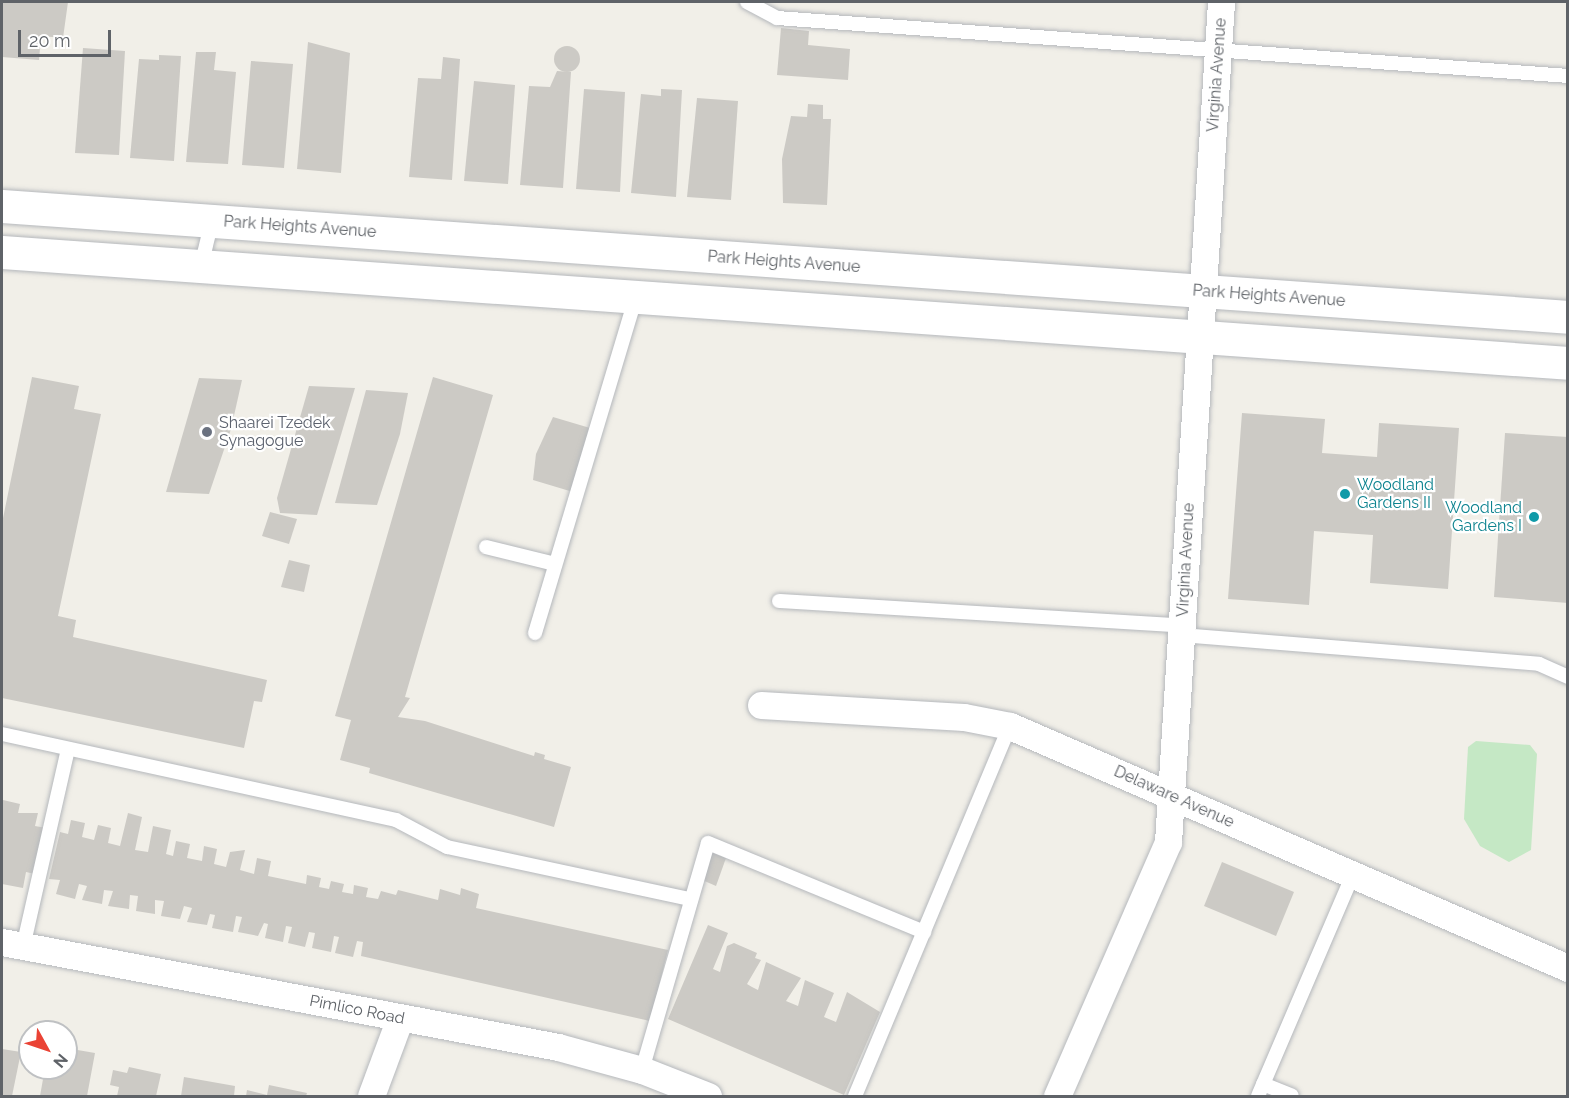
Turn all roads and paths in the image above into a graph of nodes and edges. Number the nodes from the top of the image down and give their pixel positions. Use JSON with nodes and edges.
{"nodes":[{"id":1,"x":747,"y":2,"type":"edge"},
{"id":2,"x":1221,"y":2,"type":"edge"},
{"id":3,"x":1218,"y":52,"type":"junction"},
{"id":4,"x":1568,"y":76,"type":"edge"},
{"id":5,"x":2,"y":206,"type":"edge"},
{"id":6,"x":212,"y":220,"type":"junction"},
{"id":7,"x":2,"y":252,"type":"edge"},
{"id":8,"x":201,"y":266,"type":"junction"},
{"id":9,"x":1203,"y":292,"type":"junction"},
{"id":10,"x":636,"y":296,"type":"junction"},
{"id":11,"x":1568,"y":317,"type":"edge"},
{"id":12,"x":1201,"y":337,"type":"junction"},
{"id":13,"x":1568,"y":363,"type":"edge"},
{"id":14,"x":486,"y":547,"type":"dead end"},
{"id":15,"x":555,"y":564,"type":"junction"},
{"id":16,"x":779,"y":602,"type":"dead end"},
{"id":17,"x":1182,"y":631,"type":"junction"},
{"id":18,"x":535,"y":633,"type":"dead end"},
{"id":19,"x":1568,"y":677,"type":"edge"},
{"id":20,"x":761,"y":705,"type":"dead end"},
{"id":21,"x":1010,"y":726,"type":"junction"},
{"id":22,"x":2,"y":734,"type":"edge"},
{"id":23,"x":68,"y":749,"type":"junction"},
{"id":24,"x":1173,"y":797,"type":"junction"},
{"id":25,"x":1353,"y":874,"type":"junction"},
{"id":26,"x":689,"y":899,"type":"junction"},
{"id":27,"x":924,"y":932,"type":"junction"},
{"id":28,"x":12,"y":945,"type":"edge"},
{"id":29,"x":1568,"y":968,"type":"edge"},
{"id":30,"x":400,"y":1018,"type":"junction"},
{"id":31,"x":642,"y":1070,"type":"junction"},
{"id":32,"x":1260,"y":1090,"type":"edge"},
{"id":33,"x":371,"y":1096,"type":"edge"},
{"id":34,"x":708,"y":1096,"type":"edge"},
{"id":35,"x":855,"y":1096,"type":"edge"},
{"id":36,"x":1057,"y":1096,"type":"edge"},
{"id":37,"x":1292,"y":1096,"type":"edge"}],
"edges":[{"from":1,"to":3,"type":"lane"},
{"from":2,"to":3,"type":"street","name":"Virginia Avenue"},
{"from":3,"to":4,"type":"lane"},
{"from":3,"to":9,"type":"street","name":"Virginia Avenue"},
{"from":5,"to":6,"type":"main road","name":"Park Heights Avenue"},
{"from":6,"to":8,"type":"lane"},
{"from":6,"to":9,"type":"main road","name":"Park Heights Avenue"},
{"from":7,"to":8,"type":"main road"},
{"from":8,"to":10,"type":"main road"},
{"from":9,"to":11,"type":"main road","name":"Park Heights Avenue"},
{"from":9,"to":12,"type":"street","name":"Virginia Avenue"},
{"from":10,"to":12,"type":"main road"},
{"from":10,"to":15,"type":"lane"},
{"from":12,"to":13,"type":"main road"},
{"from":12,"to":17,"type":"street","name":"Virginia Avenue"},
{"from":14,"to":15,"type":"lane"},
{"from":15,"to":18,"type":"lane"},
{"from":16,"to":17,"type":"lane"},
{"from":17,"to":19,"type":"lane"},
{"from":17,"to":24,"type":"street","name":"Virginia Avenue"},
{"from":20,"to":21,"type":"street","name":"Delaware Avenue"},
{"from":21,"to":24,"type":"street","name":"Delaware Avenue"},
{"from":21,"to":27,"type":"lane"},
{"from":22,"to":23,"type":"lane"},
{"from":23,"to":26,"type":"lane"},
{"from":23,"to":28,"type":"lane"},
{"from":24,"to":25,"type":"street","name":"Delaware Avenue"},
{"from":24,"to":36,"type":"street","name":"Virginia Avenue"},
{"from":25,"to":29,"type":"street","name":"Delaware Avenue"},
{"from":25,"to":32,"type":"lane"},
{"from":26,"to":27,"type":"lane"},
{"from":26,"to":31,"type":"lane"},
{"from":27,"to":35,"type":"lane"},
{"from":28,"to":30,"type":"street","name":"Pimlico Road"},
{"from":30,"to":31,"type":"street","name":"Pimlico Road"},
{"from":30,"to":33,"type":"street"},
{"from":31,"to":34,"type":"street","name":"Pimlico Road"},
{"from":32,"to":37,"type":"lane"}]}
